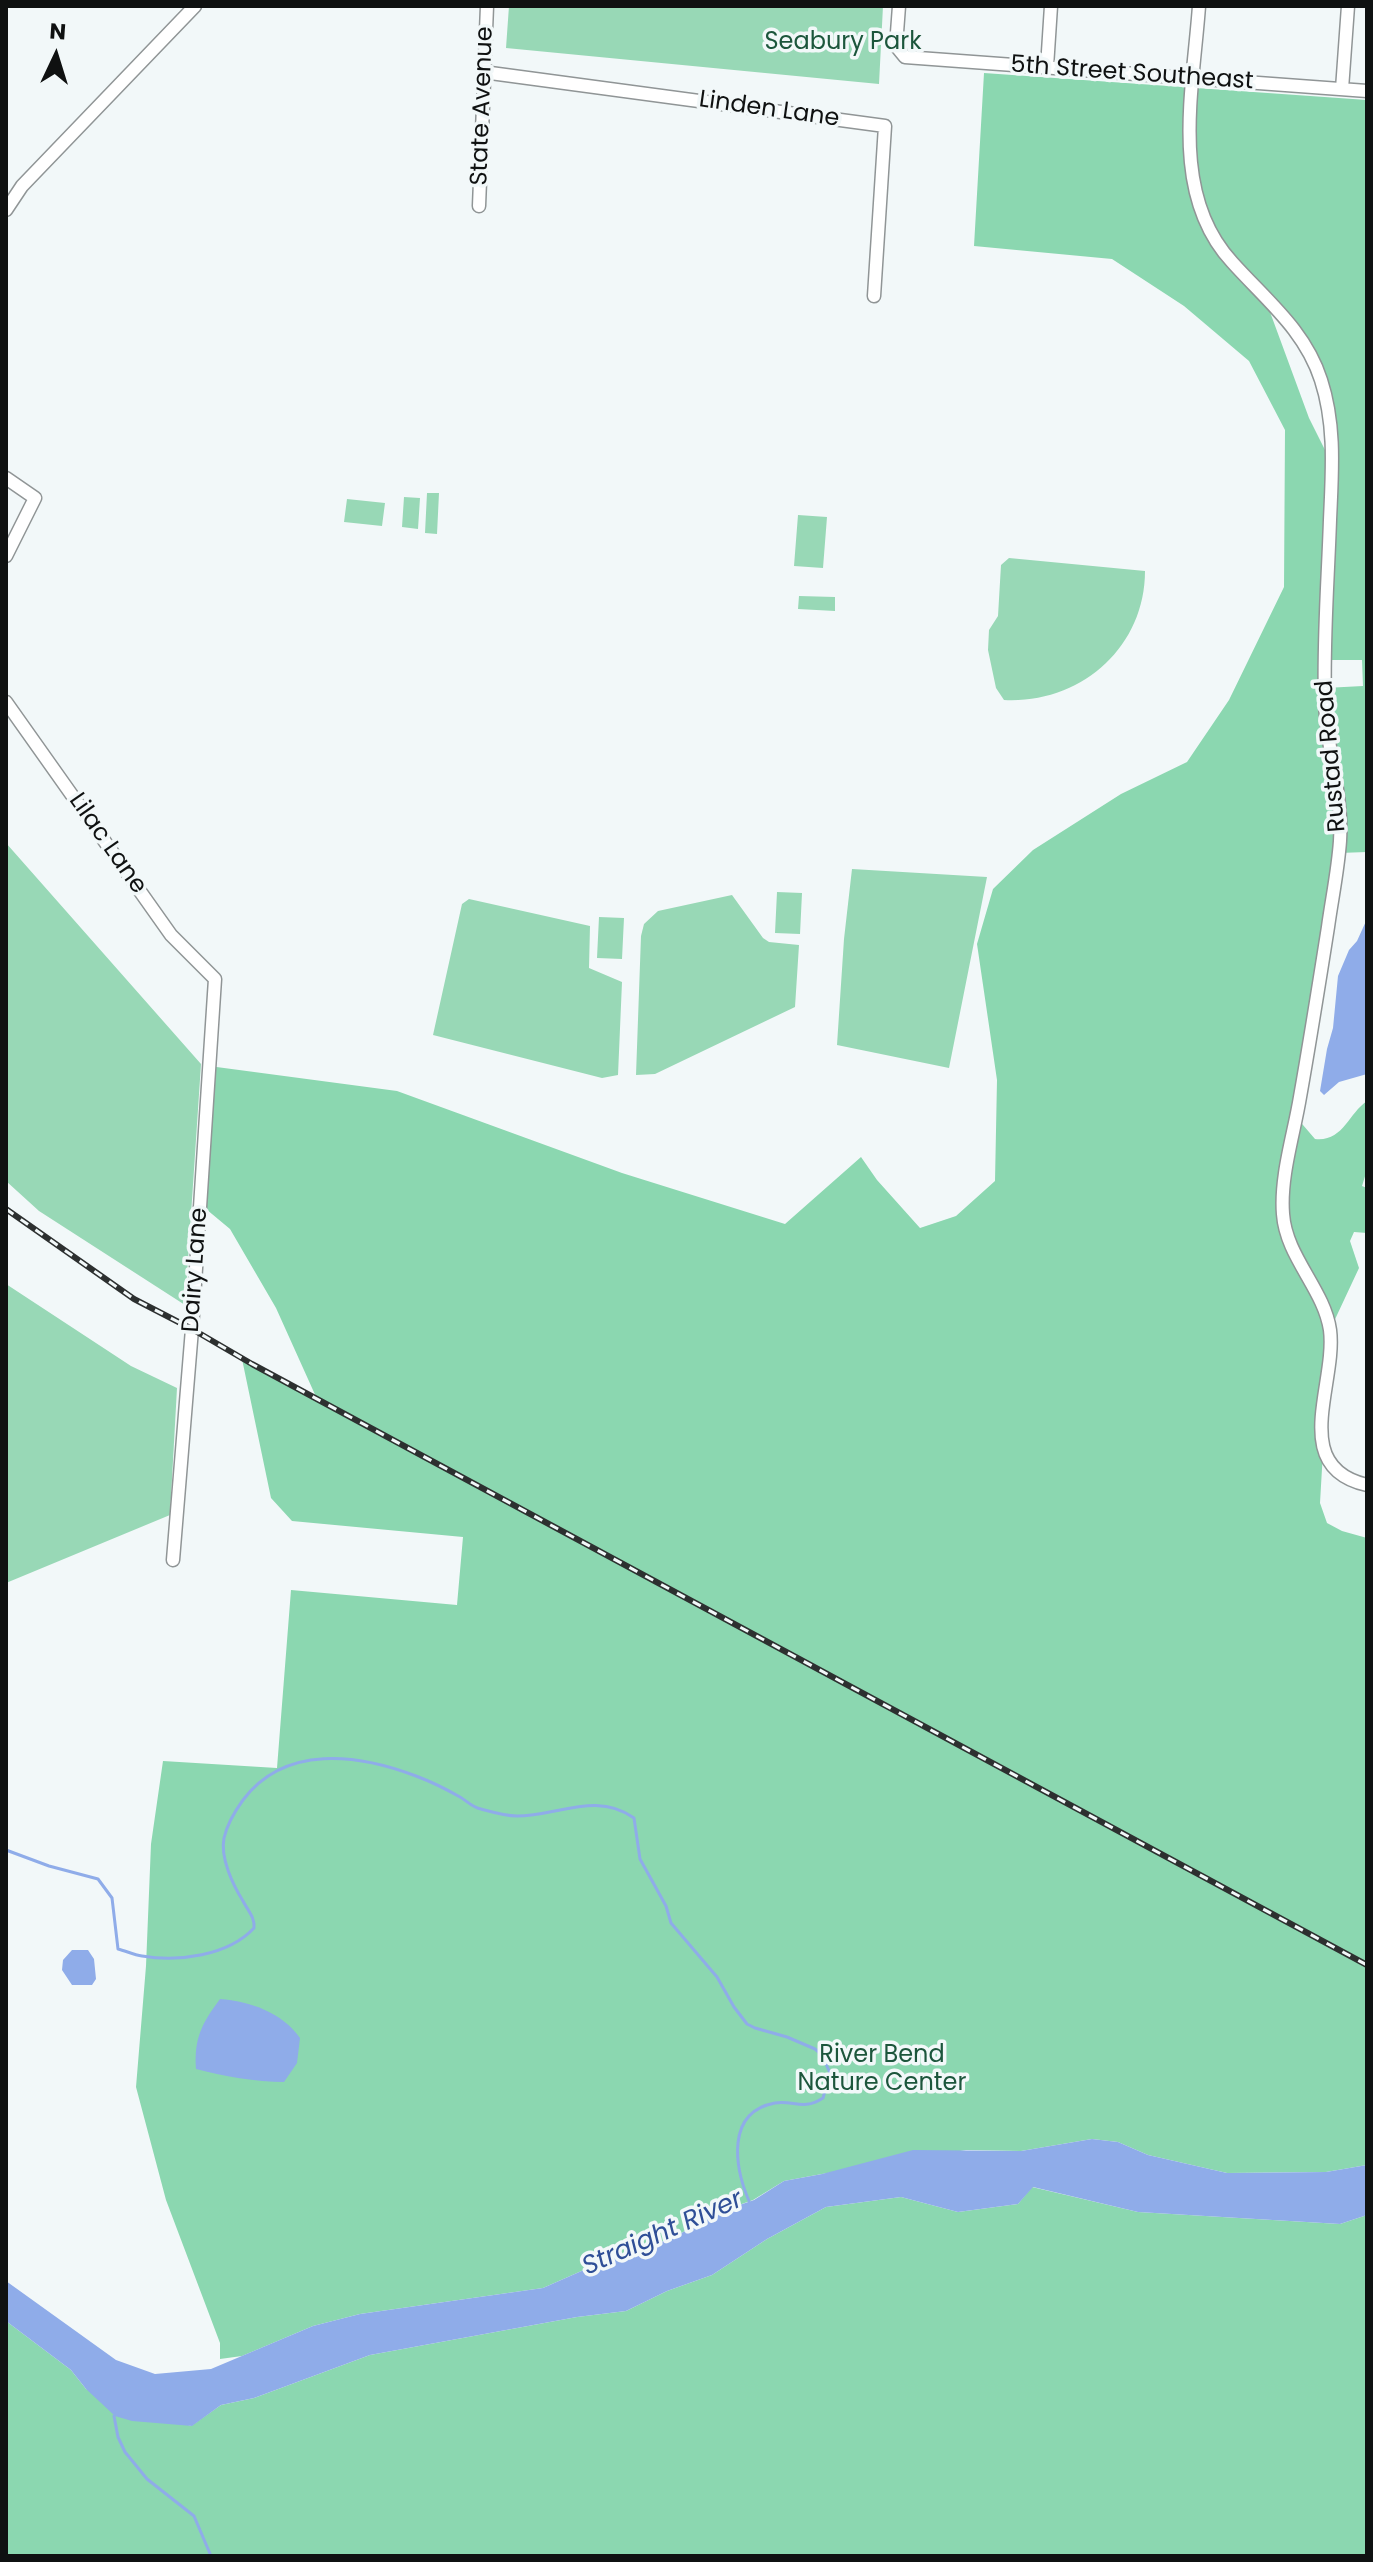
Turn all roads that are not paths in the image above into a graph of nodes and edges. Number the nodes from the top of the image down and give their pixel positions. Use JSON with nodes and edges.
{"nodes":[{"id":1,"x":195,"y":6,"type":"edge"},
{"id":2,"x":487,"y":6,"type":"edge"},
{"id":3,"x":899,"y":6,"type":"edge"},
{"id":4,"x":1051,"y":6,"type":"edge"},
{"id":5,"x":1199,"y":6,"type":"edge"},
{"id":6,"x":1348,"y":6,"type":"edge"},
{"id":7,"x":1047,"y":67,"type":"junction"},
{"id":8,"x":483,"y":72,"type":"junction"},
{"id":9,"x":1194,"y":78,"type":"junction"},
{"id":10,"x":1342,"y":89,"type":"junction"},
{"id":11,"x":1367,"y":91,"type":"edge"},
{"id":12,"x":479,"y":206,"type":"dead end"},
{"id":13,"x":6,"y":210,"type":"edge"},
{"id":14,"x":874,"y":296,"type":"dead end"},
{"id":15,"x":6,"y":478,"type":"edge"},
{"id":16,"x":6,"y":556,"type":"edge"},
{"id":17,"x":6,"y":702,"type":"edge"},
{"id":18,"x":215,"y":979,"type":"joint"},
{"id":19,"x":1367,"y":1485,"type":"edge"},
{"id":20,"x":173,"y":1560,"type":"dead end"}],
"edges":[{"from":1,"to":13,"type":"street"},
{"from":2,"to":8,"type":"street","name":"State Avenue"},
{"from":3,"to":7,"type":"street","name":"5th Street Southeast"},
{"from":4,"to":7,"type":"street"},
{"from":5,"to":9,"type":"street","name":"Rustad Road"},
{"from":6,"to":10,"type":"street"},
{"from":7,"to":9,"type":"street","name":"5th Street Southeast"},
{"from":8,"to":12,"type":"street","name":"State Avenue"},
{"from":8,"to":14,"type":"street","name":"Linden Lane"},
{"from":9,"to":10,"type":"street","name":"5th Street Southeast"},
{"from":9,"to":19,"type":"street","name":"Rustad Road"},
{"from":10,"to":11,"type":"street","name":"5th Street Southeast"},
{"from":15,"to":16,"type":"street"},
{"from":17,"to":18,"type":"street","name":"Lilac Lane"},
{"from":18,"to":20,"type":"street","name":"Dairy Lane"}]}
